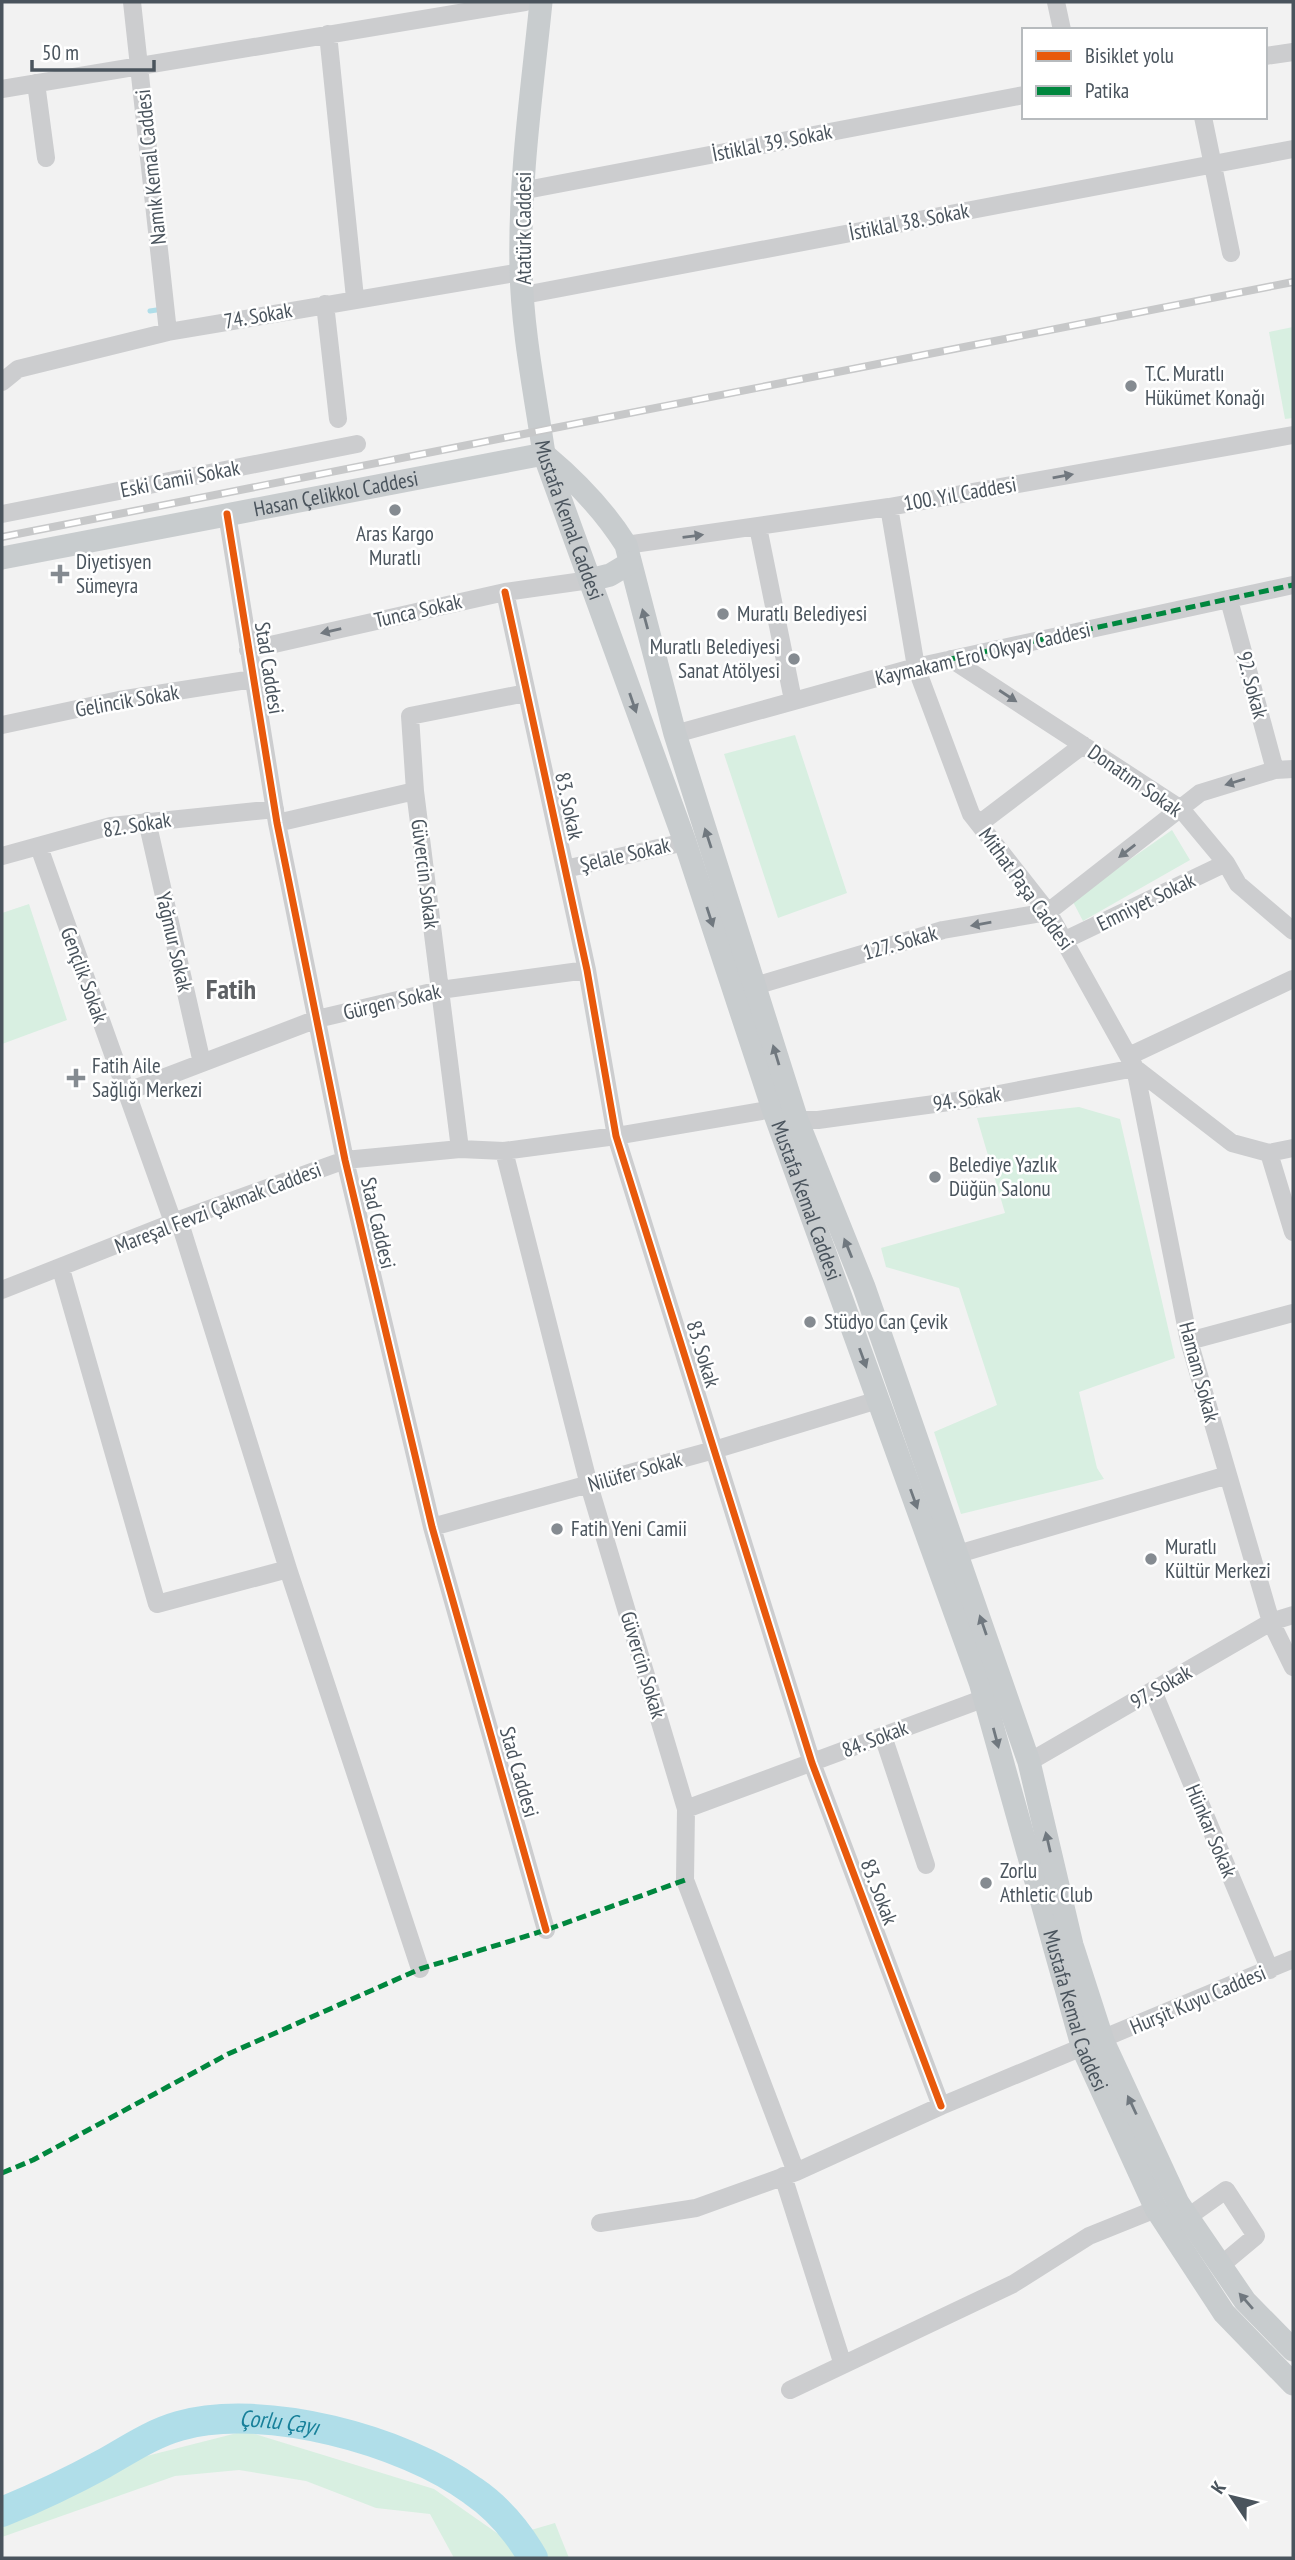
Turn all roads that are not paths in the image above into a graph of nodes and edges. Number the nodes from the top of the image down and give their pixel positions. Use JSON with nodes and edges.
{"nodes":[{"id":1,"x":132,"y":2,"type":"edge"},
{"id":2,"x":525,"y":2,"type":"edge"},
{"id":3,"x":541,"y":2,"type":"edge"},
{"id":4,"x":1056,"y":2,"type":"edge"},
{"id":5,"x":1062,"y":28,"type":"edge"},
{"id":6,"x":328,"y":34,"type":"junction"},
{"id":7,"x":1293,"y":52,"type":"edge"},
{"id":8,"x":1267,"y":57,"type":"edge"},
{"id":9,"x":141,"y":64,"type":"junction"},
{"id":10,"x":36,"y":83,"type":"junction"},
{"id":11,"x":2,"y":89,"type":"edge"},
{"id":12,"x":1022,"y":95,"type":"edge"},
{"id":13,"x":1203,"y":119,"type":"edge"},
{"id":14,"x":1293,"y":149,"type":"edge"},
{"id":15,"x":47,"y":158,"type":"dead end"},
{"id":16,"x":1212,"y":164,"type":"junction"},
{"id":17,"x":521,"y":191,"type":"junction"},
{"id":18,"x":1231,"y":253,"type":"dead end"},
{"id":19,"x":521,"y":272,"type":"junction"},
{"id":20,"x":524,"y":295,"type":"junction"},
{"id":21,"x":355,"y":298,"type":"junction"},
{"id":22,"x":325,"y":304,"type":"junction"},
{"id":23,"x":168,"y":332,"type":"junction"},
{"id":24,"x":2,"y":382,"type":"edge"},
{"id":25,"x":338,"y":419,"type":"dead end"},
{"id":26,"x":1293,"y":435,"type":"edge"},
{"id":27,"x":357,"y":444,"type":"dead end"},
{"id":28,"x":544,"y":454,"type":"junction"},
{"id":29,"x":889,"y":507,"type":"junction"},
{"id":30,"x":227,"y":513,"type":"junction"},
{"id":31,"x":2,"y":514,"type":"edge"},
{"id":32,"x":612,"y":522,"type":"junction"},
{"id":33,"x":758,"y":527,"type":"junction"},
{"id":34,"x":574,"y":534,"type":"junction"},
{"id":35,"x":628,"y":554,"type":"junction"},
{"id":36,"x":2,"y":558,"type":"edge"},
{"id":37,"x":590,"y":580,"type":"junction"},
{"id":38,"x":1293,"y":585,"type":"edge"},
{"id":39,"x":505,"y":592,"type":"junction"},
{"id":40,"x":1229,"y":600,"type":"junction"},
{"id":41,"x":248,"y":650,"type":"junction"},
{"id":42,"x":951,"y":659,"type":"junction"},
{"id":43,"x":916,"y":667,"type":"junction"},
{"id":44,"x":253,"y":679,"type":"junction"},
{"id":45,"x":526,"y":693,"type":"junction"},
{"id":46,"x":793,"y":700,"type":"junction"},
{"id":47,"x":2,"y":725,"type":"edge"},
{"id":48,"x":675,"y":734,"type":"junction"},
{"id":49,"x":1083,"y":745,"type":"junction"},
{"id":50,"x":1293,"y":769,"type":"edge"},
{"id":51,"x":1275,"y":770,"type":"junction"},
{"id":52,"x":415,"y":791,"type":"junction"},
{"id":53,"x":1181,"y":809,"type":"junction"},
{"id":54,"x":276,"y":816,"type":"junction"},
{"id":55,"x":147,"y":821,"type":"junction"},
{"id":56,"x":979,"y":824,"type":"junction"},
{"id":57,"x":685,"y":842,"type":"junction"},
{"id":58,"x":39,"y":847,"type":"junction"},
{"id":59,"x":2,"y":856,"type":"edge"},
{"id":60,"x":1226,"y":863,"type":"junction"},
{"id":61,"x":565,"y":869,"type":"junction"},
{"id":62,"x":1048,"y":912,"type":"junction"},
{"id":63,"x":1293,"y":931,"type":"edge"},
{"id":64,"x":1065,"y":940,"type":"junction"},
{"id":65,"x":587,"y":970,"type":"junction"},
{"id":66,"x":1293,"y":979,"type":"edge"},
{"id":67,"x":755,"y":986,"type":"junction"},
{"id":68,"x":440,"y":990,"type":"junction"},
{"id":69,"x":317,"y":1019,"type":"junction"},
{"id":70,"x":1132,"y":1062,"type":"junction"},
{"id":71,"x":202,"y":1063,"type":"junction"},
{"id":72,"x":126,"y":1092,"type":"junction"},
{"id":73,"x":773,"y":1109,"type":"junction"},
{"id":74,"x":797,"y":1120,"type":"junction"},
{"id":75,"x":616,"y":1136,"type":"junction"},
{"id":76,"x":1293,"y":1148,"type":"edge"},
{"id":77,"x":460,"y":1149,"type":"junction"},
{"id":78,"x":504,"y":1151,"type":"junction"},
{"id":79,"x":1269,"y":1153,"type":"junction"},
{"id":80,"x":345,"y":1160,"type":"junction"},
{"id":81,"x":176,"y":1221,"type":"junction"},
{"id":82,"x":1293,"y":1232,"type":"edge"},
{"id":83,"x":61,"y":1269,"type":"junction"},
{"id":84,"x":864,"y":1287,"type":"junction"},
{"id":85,"x":2,"y":1290,"type":"edge"},
{"id":86,"x":840,"y":1294,"type":"junction"},
{"id":87,"x":1293,"y":1313,"type":"edge"},
{"id":88,"x":1189,"y":1341,"type":"junction"},
{"id":89,"x":878,"y":1400,"type":"junction"},
{"id":90,"x":913,"y":1427,"type":"junction"},
{"id":91,"x":891,"y":1435,"type":"junction"},
{"id":92,"x":714,"y":1450,"type":"junction"},
{"id":93,"x":1228,"y":1475,"type":"junction"},
{"id":94,"x":589,"y":1485,"type":"junction"},
{"id":95,"x":432,"y":1527,"type":"junction"},
{"id":96,"x":958,"y":1554,"type":"junction"},
{"id":97,"x":288,"y":1569,"type":"junction"},
{"id":98,"x":1293,"y":1615,"type":"edge"},
{"id":99,"x":1271,"y":1622,"type":"junction"},
{"id":100,"x":1293,"y":1667,"type":"edge"},
{"id":101,"x":1153,"y":1691,"type":"junction"},
{"id":102,"x":985,"y":1698,"type":"junction"},
{"id":103,"x":883,"y":1736,"type":"junction"},
{"id":104,"x":1029,"y":1762,"type":"junction"},
{"id":105,"x":812,"y":1763,"type":"junction"},
{"id":106,"x":686,"y":1809,"type":"junction"},
{"id":107,"x":926,"y":1865,"type":"dead end"},
{"id":108,"x":546,"y":1930,"type":"dead end"},
{"id":109,"x":1293,"y":1959,"type":"edge"},
{"id":110,"x":420,"y":1969,"type":"dead end"},
{"id":111,"x":1270,"y":1970,"type":"junction"},
{"id":112,"x":1093,"y":2045,"type":"junction"},
{"id":113,"x":941,"y":2106,"type":"junction"},
{"id":114,"x":789,"y":2174,"type":"junction"},
{"id":115,"x":1156,"y":2208,"type":"junction"},
{"id":116,"x":1188,"y":2217,"type":"junction"},
{"id":117,"x":600,"y":2223,"type":"dead end"},
{"id":118,"x":1220,"y":2266,"type":"junction"},
{"id":119,"x":1293,"y":2350,"type":"edge"},
{"id":120,"x":843,"y":2365,"type":"junction"},
{"id":121,"x":1293,"y":2384,"type":"edge"},
{"id":122,"x":790,"y":2390,"type":"dead end"}],
"edges":[{"from":1,"to":9,"type":"street","name":"Namık Kemal Caddesi"},
{"from":2,"to":6,"type":"street"},
{"from":3,"to":17,"type":"main road","name":"Atatürk Caddesi"},
{"from":4,"to":5,"type":"street"},
{"from":6,"to":9,"type":"street"},
{"from":6,"to":21,"type":"street"},
{"from":7,"to":8,"type":"street"},
{"from":9,"to":10,"type":"street"},
{"from":9,"to":23,"type":"street","name":"Namık Kemal Caddesi"},
{"from":10,"to":11,"type":"street"},
{"from":10,"to":15,"type":"street"},
{"from":12,"to":17,"type":"street","name":"İstiklal 39. Sokak"},
{"from":13,"to":16,"type":"street"},
{"from":14,"to":16,"type":"street","name":"İstiklal 38. Sokak"},
{"from":16,"to":18,"type":"street"},
{"from":16,"to":20,"type":"street","name":"İstiklal 38. Sokak"},
{"from":17,"to":19,"type":"main road","name":"Atatürk Caddesi"},
{"from":19,"to":20,"type":"main road","name":"Atatürk Caddesi"},
{"from":19,"to":21,"type":"street","name":"74. Sokak"},
{"from":20,"to":28,"type":"main road","name":"Atatürk Caddesi"},
{"from":21,"to":22,"type":"street","name":"74. Sokak"},
{"from":22,"to":23,"type":"street","name":"74. Sokak"},
{"from":22,"to":25,"type":"street"},
{"from":23,"to":24,"type":"street","name":"74. Sokak"},
{"from":29,"to":26,"type":"street","name":"100. Yıl Caddesi","one_way":true},
{"from":27,"to":31,"type":"street","name":"Eski Camii Sokak"},
{"from":28,"to":30,"type":"main road","name":"Hasan Çelikkol Caddesi"},
{"from":28,"to":32,"type":"main road","name":"Mustafa Kemal Caddesi"},
{"from":28,"to":34,"type":"main road","name":"Mustafa Kemal Caddesi"},
{"from":29,"to":33,"type":"street","name":"100. Yıl Caddesi"},
{"from":29,"to":43,"type":"street","name":"Mithat Paşa Caddesi"},
{"from":30,"to":36,"type":"main road","name":"Hasan Çelikkol Caddesi"},
{"from":30,"to":41,"type":"street","name":"Stad Caddesi"},
{"from":32,"to":34,"type":"main road"},
{"from":32,"to":35,"type":"main road","name":"Mustafa Kemal Caddesi"},
{"from":35,"to":33,"type":"street","name":"100. Yıl Caddesi","one_way":true},
{"from":33,"to":46,"type":"street"},
{"from":34,"to":37,"type":"main road","name":"Mustafa Kemal Caddesi"},
{"from":35,"to":37,"type":"main road"},
{"from":48,"to":35,"type":"main road","name":"Mustafa Kemal Caddesi","one_way":true},
{"from":37,"to":39,"type":"street","name":"Tunca Sokak"},
{"from":37,"to":57,"type":"main road","name":"Mustafa Kemal Caddesi","one_way":true},
{"from":38,"to":40,"type":"street","name":"Kaymakam Erol Okyay Caddesi"},
{"from":39,"to":41,"type":"street","name":"Tunca Sokak","one_way":true},
{"from":39,"to":45,"type":"street","name":"83. Sokak"},
{"from":40,"to":42,"type":"street","name":"Kaymakam Erol Okyay Caddesi"},
{"from":40,"to":51,"type":"street","name":"92. Sokak"},
{"from":41,"to":44,"type":"street","name":"Stad Caddesi"},
{"from":42,"to":43,"type":"street","name":"Kaymakam Erol Okyay Caddesi"},
{"from":42,"to":49,"type":"street","name":"Donatım Sokak","one_way":true},
{"from":43,"to":46,"type":"street","name":"Kaymakam Erol Okyay Caddesi"},
{"from":43,"to":56,"type":"street","name":"Mithat Paşa Caddesi"},
{"from":44,"to":47,"type":"street","name":"Gelincik Sokak"},
{"from":44,"to":54,"type":"street","name":"Stad Caddesi"},
{"from":45,"to":52,"type":"street","name":"Güvercin Sokak"},
{"from":45,"to":61,"type":"street","name":"83. Sokak"},
{"from":46,"to":48,"type":"street","name":"Kaymakam Erol Okyay Caddesi"},
{"from":67,"to":48,"type":"main road","name":"Mustafa Kemal Caddesi","one_way":true},
{"from":49,"to":53,"type":"street","name":"Donatım Sokak"},
{"from":49,"to":56,"type":"street"},
{"from":50,"to":51,"type":"street"},
{"from":51,"to":53,"type":"street","one_way":true},
{"from":52,"to":54,"type":"street","name":"82. Sokak"},
{"from":52,"to":68,"type":"street","name":"Güvercin Sokak"},
{"from":53,"to":60,"type":"street","name":"Donatım Sokak"},
{"from":53,"to":62,"type":"street","one_way":true},
{"from":54,"to":55,"type":"street","name":"82. Sokak"},
{"from":54,"to":69,"type":"street","name":"Stad Caddesi"},
{"from":55,"to":58,"type":"street","name":"82. Sokak"},
{"from":55,"to":71,"type":"street","name":"Yağmur Sokak"},
{"from":56,"to":62,"type":"street","name":"Mithat Paşa Caddesi"},
{"from":57,"to":61,"type":"street","name":"Şelale Sokak"},
{"from":57,"to":73,"type":"main road","name":"Mustafa Kemal Caddesi","one_way":true},
{"from":58,"to":59,"type":"street","name":"82. Sokak"},
{"from":58,"to":72,"type":"street","name":"Gençlik Sokak"},
{"from":60,"to":63,"type":"street","name":"Donatım Sokak"},
{"from":60,"to":64,"type":"street","name":"Emniyet Sokak"},
{"from":61,"to":65,"type":"street","name":"83. Sokak"},
{"from":62,"to":64,"type":"street","name":"Mithat Paşa Caddesi"},
{"from":62,"to":67,"type":"street","name":"127. Sokak","one_way":true},
{"from":64,"to":70,"type":"street","name":"Mithat Paşa Caddesi"},
{"from":65,"to":68,"type":"street","name":"Gürgen Sokak"},
{"from":65,"to":75,"type":"street","name":"83. Sokak"},
{"from":66,"to":70,"type":"street","name":"94. Sokak"},
{"from":74,"to":67,"type":"main road","name":"Mustafa Kemal Caddesi","one_way":true},
{"from":68,"to":69,"type":"street","name":"Gürgen Sokak"},
{"from":68,"to":77,"type":"street","name":"Güvercin Sokak"},
{"from":69,"to":71,"type":"street","name":"Gürgen Sokak"},
{"from":69,"to":80,"type":"street","name":"Stad Caddesi"},
{"from":70,"to":74,"type":"street","name":"94. Sokak"},
{"from":70,"to":79,"type":"street","name":"Mithat Paşa Caddesi"},
{"from":70,"to":88,"type":"street","name":"Hamam Sokak"},
{"from":71,"to":72,"type":"street","name":"Gürgen Sokak"},
{"from":72,"to":81,"type":"street","name":"Gençlik Sokak"},
{"from":73,"to":74,"type":"main road","name":"Mustafa Kemal Caddesi"},
{"from":73,"to":75,"type":"street","name":"Mareşal Fevzi Çakmak Caddesi"},
{"from":73,"to":86,"type":"main road","name":"Mustafa Kemal Caddesi"},
{"from":84,"to":74,"type":"main road","name":"Mustafa Kemal Caddesi","one_way":true},
{"from":75,"to":78,"type":"street","name":"Mareşal Fevzi Çakmak Caddesi"},
{"from":75,"to":92,"type":"street","name":"83. Sokak"},
{"from":76,"to":79,"type":"street"},
{"from":77,"to":78,"type":"street","name":"Mareşal Fevzi Çakmak Caddesi"},
{"from":77,"to":80,"type":"street","name":"Mareşal Fevzi Çakmak Caddesi"},
{"from":78,"to":94,"type":"street","name":"Güvercin Sokak"},
{"from":79,"to":82,"type":"street"},
{"from":80,"to":81,"type":"street","name":"Mareşal Fevzi Çakmak Caddesi"},
{"from":80,"to":95,"type":"street","name":"Stad Caddesi"},
{"from":81,"to":83,"type":"street","name":"Mareşal Fevzi Çakmak Caddesi"},
{"from":81,"to":97,"type":"street"},
{"from":83,"to":85,"type":"street","name":"Mareşal Fevzi Çakmak Caddesi"},
{"from":83,"to":97,"type":"street"},
{"from":84,"to":86,"type":"main road","name":"Mustafa Kemal Caddesi"},
{"from":84,"to":90,"type":"main road","name":"Mustafa Kemal Caddesi"},
{"from":86,"to":89,"type":"main road","name":"Mustafa Kemal Caddesi","one_way":true},
{"from":87,"to":88,"type":"street"},
{"from":88,"to":93,"type":"street","name":"Hamam Sokak"},
{"from":89,"to":91,"type":"main road","name":"Mustafa Kemal Caddesi"},
{"from":89,"to":92,"type":"street","name":"Nilüfer Sokak"},
{"from":90,"to":91,"type":"main road"},
{"from":90,"to":96,"type":"main road","name":"Mustafa Kemal Caddesi"},
{"from":91,"to":102,"type":"main road","name":"Mustafa Kemal Caddesi","one_way":true},
{"from":92,"to":94,"type":"street","name":"Nilüfer Sokak"},
{"from":92,"to":105,"type":"street","name":"83. Sokak"},
{"from":93,"to":96,"type":"street"},
{"from":93,"to":99,"type":"street","name":"Hamam Sokak"},
{"from":94,"to":95,"type":"street","name":"Nilüfer Sokak"},
{"from":94,"to":106,"type":"street","name":"Güvercin Sokak"},
{"from":95,"to":108,"type":"street","name":"Stad Caddesi"},
{"from":104,"to":96,"type":"main road","name":"Mustafa Kemal Caddesi","one_way":true},
{"from":97,"to":110,"type":"street"},
{"from":98,"to":99,"type":"street","name":"97. Sokak"},
{"from":99,"to":100,"type":"street","name":"Hamam Sokak"},
{"from":99,"to":101,"type":"street","name":"97. Sokak"},
{"from":101,"to":104,"type":"street","name":"97. Sokak"},
{"from":101,"to":111,"type":"street","name":"Hünkar Sokak"},
{"from":102,"to":103,"type":"street","name":"84. Sokak"},
{"from":102,"to":112,"type":"main road","name":"Mustafa Kemal Caddesi","one_way":true},
{"from":103,"to":105,"type":"street","name":"84. Sokak"},
{"from":103,"to":107,"type":"street"},
{"from":112,"to":104,"type":"main road","name":"Mustafa Kemal Caddesi","one_way":true},
{"from":105,"to":106,"type":"street","name":"84. Sokak"},
{"from":105,"to":113,"type":"street","name":"83. Sokak"},
{"from":106,"to":114,"type":"street","name":"Güvercin Sokak"},
{"from":109,"to":111,"type":"street","name":"Hurşit Kuyu Caddesi"},
{"from":111,"to":112,"type":"street","name":"Hurşit Kuyu Caddesi"},
{"from":112,"to":113,"type":"street","name":"Hurşit Kuyu Caddesi"},
{"from":112,"to":115,"type":"main road","name":"Mustafa Kemal Caddesi"},
{"from":116,"to":112,"type":"main road","name":"Mustafa Kemal Caddesi","one_way":true},
{"from":113,"to":114,"type":"street","name":"Hurşit Kuyu Caddesi"},
{"from":114,"to":117,"type":"street","name":"Hurşit Kuyu Caddesi"},
{"from":114,"to":120,"type":"street","name":"Güvercin Sokak"},
{"from":115,"to":120,"type":"street"},
{"from":115,"to":121,"type":"main road","name":"Mustafa Kemal Caddesi"},
{"from":116,"to":118,"type":"main road","name":"Mustafa Kemal Caddesi"},
{"from":116,"to":118,"type":"street"},
{"from":119,"to":118,"type":"main road","name":"Mustafa Kemal Caddesi","one_way":true},
{"from":120,"to":122,"type":"street"}]}
